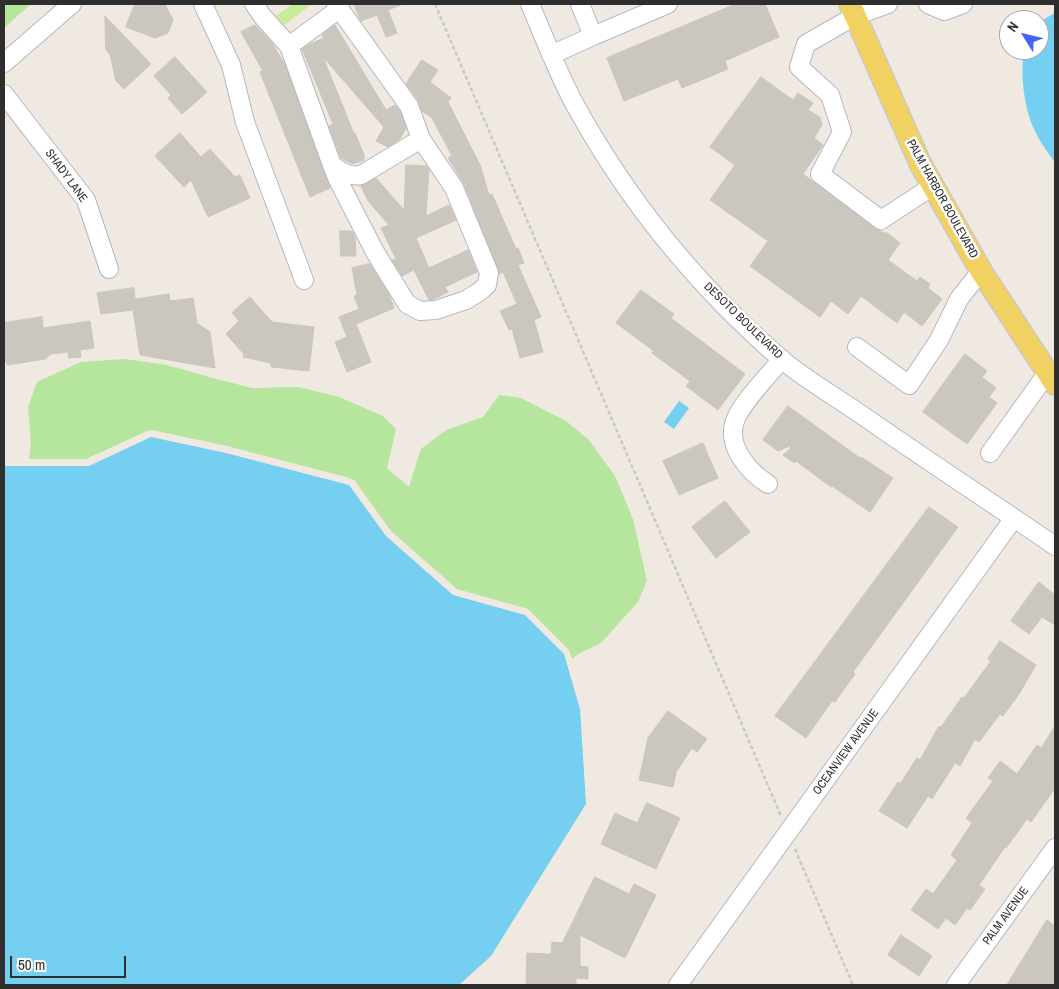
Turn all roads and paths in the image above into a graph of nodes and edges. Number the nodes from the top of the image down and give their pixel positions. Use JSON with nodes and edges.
{"nodes":[{"id":1,"x":72,"y":4,"type":"edge"},
{"id":2,"x":203,"y":4,"type":"edge"},
{"id":3,"x":254,"y":4,"type":"edge"},
{"id":4,"x":435,"y":4,"type":"edge"},
{"id":5,"x":530,"y":4,"type":"edge"},
{"id":6,"x":580,"y":4,"type":"edge"},
{"id":7,"x":668,"y":4,"type":"edge"},
{"id":8,"x":888,"y":4,"type":"edge"},
{"id":9,"x":928,"y":4,"type":"edge"},
{"id":10,"x":963,"y":4,"type":"edge"},
{"id":11,"x":337,"y":6,"type":"edge"},
{"id":12,"x":853,"y":10,"type":"edge"},
{"id":13,"x":593,"y":36,"type":"junction"},
{"id":14,"x":289,"y":46,"type":"junction"},
{"id":15,"x":551,"y":54,"type":"junction"},
{"id":16,"x":4,"y":63,"type":"edge"},
{"id":17,"x":4,"y":94,"type":"edge"},
{"id":18,"x":421,"y":139,"type":"junction"},
{"id":19,"x":332,"y":165,"type":"junction"},
{"id":20,"x":933,"y":186,"type":"junction"},
{"id":21,"x":110,"y":269,"type":"dead end"},
{"id":22,"x":981,"y":271,"type":"junction"},
{"id":23,"x":304,"y":280,"type":"dead end"},
{"id":24,"x":857,"y":347,"type":"dead end"},
{"id":25,"x":782,"y":359,"type":"junction"},
{"id":26,"x":1052,"y":378,"type":"edge"},
{"id":27,"x":990,"y":453,"type":"dead end"},
{"id":28,"x":768,"y":484,"type":"dead end"},
{"id":29,"x":1014,"y":518,"type":"junction"},
{"id":30,"x":1055,"y":546,"type":"edge"},
{"id":31,"x":788,"y":833,"type":"junction"},
{"id":32,"x":1055,"y":848,"type":"edge"},
{"id":33,"x":678,"y":985,"type":"edge"},
{"id":34,"x":853,"y":985,"type":"edge"},
{"id":35,"x":956,"y":985,"type":"edge"}],
"edges":[{"from":1,"to":16,"type":"street"},
{"from":2,"to":23,"type":"street"},
{"from":3,"to":14,"type":"street"},
{"from":4,"to":31,"type":"path"},
{"from":5,"to":15,"type":"street","name":"DESOTO BOULEVARD"},
{"from":6,"to":13,"type":"street"},
{"from":7,"to":13,"type":"street"},
{"from":8,"to":12,"type":"street"},
{"from":9,"to":10,"type":"street"},
{"from":11,"to":14,"type":"street"},
{"from":11,"to":18,"type":"street"},
{"from":12,"to":20,"type":"main road","name":"PALM HARBOR BOULEVARD"},
{"from":12,"to":20,"type":"street"},
{"from":13,"to":15,"type":"street"},
{"from":14,"to":19,"type":"street"},
{"from":15,"to":25,"type":"street","name":"DESOTO BOULEVARD"},
{"from":17,"to":21,"type":"street","name":"SHADY LANE"},
{"from":18,"to":19,"type":"street"},
{"from":18,"to":19,"type":"street"},
{"from":20,"to":22,"type":"main road","name":"PALM HARBOR BOULEVARD"},
{"from":22,"to":24,"type":"street"},
{"from":22,"to":26,"type":"main road","name":"PALM HARBOR BOULEVARD"},
{"from":25,"to":28,"type":"street"},
{"from":25,"to":29,"type":"street","name":"DESOTO BOULEVARD"},
{"from":26,"to":27,"type":"street"},
{"from":29,"to":30,"type":"street","name":"DESOTO BOULEVARD"},
{"from":29,"to":31,"type":"street","name":"OCEANVIEW AVENUE"},
{"from":31,"to":33,"type":"street","name":"OCEANVIEW AVENUE"},
{"from":31,"to":34,"type":"path"},
{"from":32,"to":35,"type":"street","name":"PALM AVENUE"}]}
